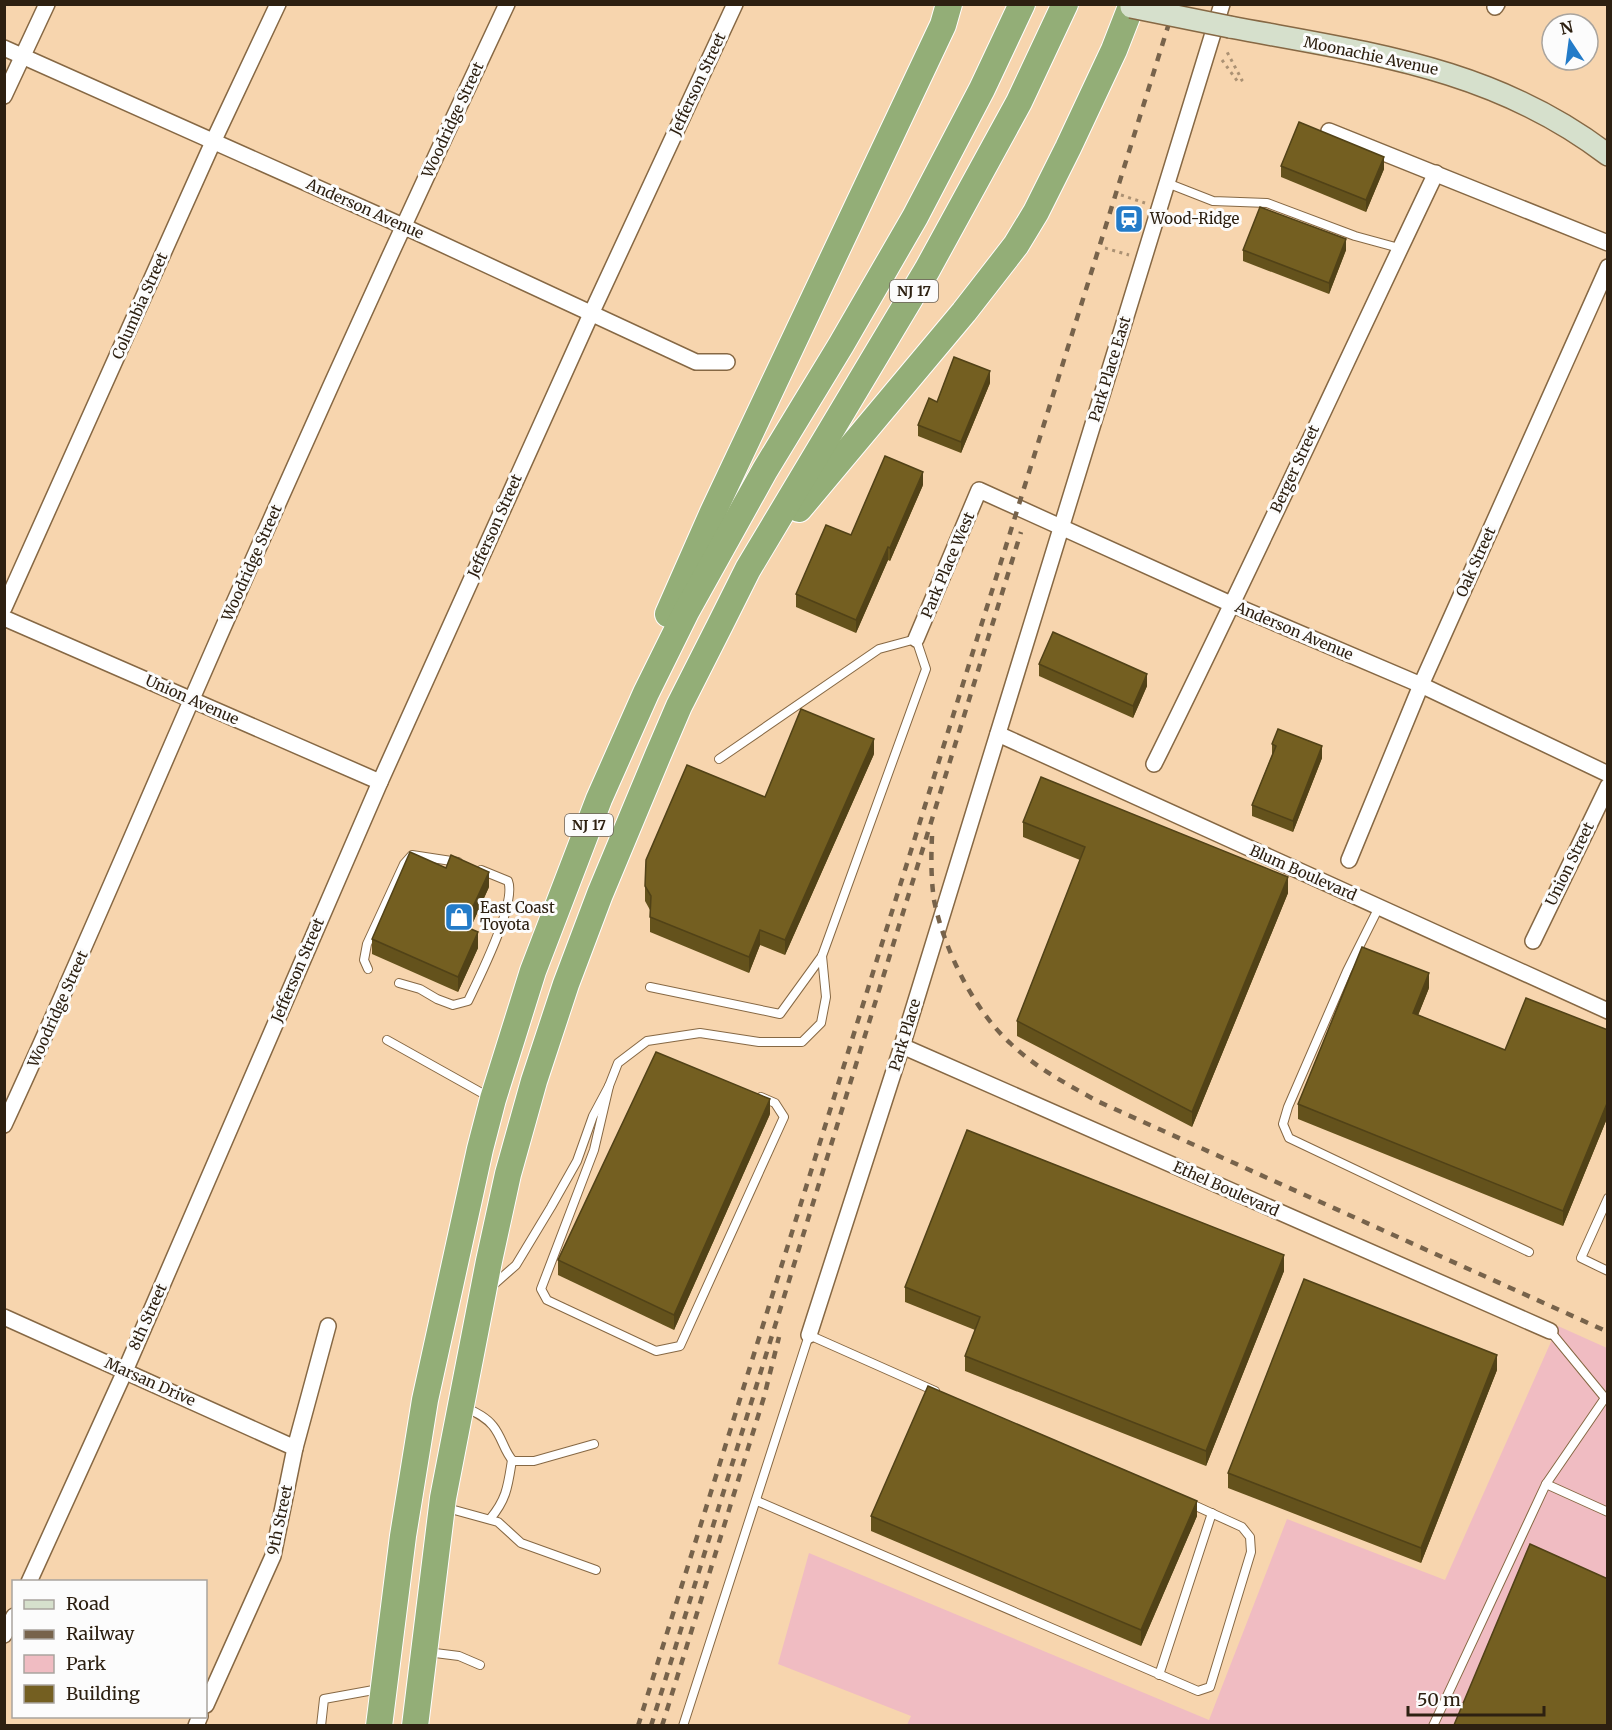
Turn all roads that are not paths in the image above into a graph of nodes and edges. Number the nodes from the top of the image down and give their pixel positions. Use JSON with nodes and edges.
{"nodes":[{"id":1,"x":46,"y":4,"type":"edge"},
{"id":2,"x":278,"y":4,"type":"edge"},
{"id":3,"x":507,"y":4,"type":"edge"},
{"id":4,"x":735,"y":4,"type":"edge"},
{"id":5,"x":949,"y":4,"type":"edge"},
{"id":6,"x":1022,"y":4,"type":"edge"},
{"id":7,"x":1065,"y":4,"type":"edge"},
{"id":8,"x":1222,"y":4,"type":"edge"},
{"id":9,"x":1127,"y":5,"type":"edge"},
{"id":10,"x":4,"y":48,"type":"edge"},
{"id":11,"x":22,"y":56,"type":"junction"},
{"id":12,"x":4,"y":96,"type":"edge"},
{"id":13,"x":1329,"y":131,"type":"dead end"},
{"id":14,"x":213,"y":142,"type":"junction"},
{"id":15,"x":1608,"y":155,"type":"edge"},
{"id":16,"x":1436,"y":172,"type":"junction"},
{"id":17,"x":1167,"y":183,"type":"junction"},
{"id":18,"x":403,"y":225,"type":"junction"},
{"id":19,"x":1608,"y":243,"type":"edge"},
{"id":20,"x":1400,"y":248,"type":"junction"},
{"id":21,"x":1608,"y":267,"type":"edge"},
{"id":22,"x":591,"y":314,"type":"junction"},
{"id":23,"x":727,"y":362,"type":"dead end"},
{"id":24,"x":979,"y":490,"type":"joint"},
{"id":25,"x":1062,"y":527,"type":"junction"},
{"id":26,"x":748,"y":569,"type":"junction"},
{"id":27,"x":1231,"y":604,"type":"junction"},
{"id":28,"x":4,"y":608,"type":"edge"},
{"id":29,"x":4,"y":618,"type":"edge"},
{"id":30,"x":916,"y":639,"type":"junction"},
{"id":31,"x":1421,"y":685,"type":"junction"},
{"id":32,"x":192,"y":700,"type":"junction"},
{"id":33,"x":998,"y":734,"type":"junction"},
{"id":34,"x":719,"y":759,"type":"dead end"},
{"id":35,"x":1154,"y":764,"type":"dead end"},
{"id":36,"x":1608,"y":774,"type":"edge"},
{"id":37,"x":380,"y":782,"type":"junction"},
{"id":38,"x":1608,"y":786,"type":"edge"},
{"id":39,"x":599,"y":799,"type":"junction"},
{"id":40,"x":1348,"y":860,"type":"dead end"},
{"id":41,"x":1379,"y":907,"type":"junction"},
{"id":42,"x":1533,"y":941,"type":"dead end"},
{"id":43,"x":822,"y":956,"type":"junction"},
{"id":44,"x":368,"y":969,"type":"dead end"},
{"id":45,"x":399,"y":983,"type":"dead end"},
{"id":46,"x":650,"y":987,"type":"dead end"},
{"id":47,"x":1608,"y":1011,"type":"edge"},
{"id":48,"x":387,"y":1040,"type":"dead end"},
{"id":49,"x":902,"y":1046,"type":"junction"},
{"id":50,"x":263,"y":1051,"type":"joint"},
{"id":51,"x":609,"y":1086,"type":"junction"},
{"id":52,"x":754,"y":1094,"type":"edge"},
{"id":53,"x":493,"y":1099,"type":"junction"},
{"id":54,"x":4,"y":1125,"type":"edge"},
{"id":55,"x":1608,"y":1197,"type":"edge"},
{"id":56,"x":1529,"y":1252,"type":"dead end"},
{"id":57,"x":1608,"y":1270,"type":"edge"},
{"id":58,"x":482,"y":1295,"type":"junction"},
{"id":59,"x":4,"y":1317,"type":"edge"},
{"id":60,"x":328,"y":1326,"type":"dead end"},
{"id":61,"x":1550,"y":1332,"type":"joint"},
{"id":62,"x":809,"y":1335,"type":"junction"},
{"id":63,"x":125,"y":1371,"type":"junction"},
{"id":64,"x":940,"y":1393,"type":"edge"},
{"id":65,"x":461,"y":1404,"type":"junction"},
{"id":66,"x":594,"y":1444,"type":"dead end"},
{"id":67,"x":295,"y":1448,"type":"junction"},
{"id":68,"x":512,"y":1460,"type":"junction"},
{"id":69,"x":1546,"y":1484,"type":"junction"},
{"id":70,"x":1179,"y":1499,"type":"edge"},
{"id":71,"x":757,"y":1501,"type":"junction"},
{"id":72,"x":442,"y":1507,"type":"junction"},
{"id":73,"x":1608,"y":1512,"type":"edge"},
{"id":74,"x":1212,"y":1513,"type":"junction"},
{"id":75,"x":490,"y":1519,"type":"junction"},
{"id":76,"x":596,"y":1570,"type":"dead end"},
{"id":77,"x":29,"y":1580,"type":"edge"},
{"id":78,"x":12,"y":1620,"type":"edge"},
{"id":79,"x":4,"y":1635,"type":"edge"},
{"id":80,"x":424,"y":1652,"type":"junction"},
{"id":81,"x":480,"y":1665,"type":"dead end"},
{"id":82,"x":1159,"y":1675,"type":"junction"},
{"id":83,"x":384,"y":1689,"type":"junction"},
{"id":84,"x":207,"y":1703,"type":"edge"},
{"id":85,"x":321,"y":1725,"type":"edge"},
{"id":86,"x":379,"y":1725,"type":"edge"},
{"id":87,"x":415,"y":1725,"type":"edge"},
{"id":88,"x":683,"y":1725,"type":"edge"},
{"id":89,"x":1433,"y":1725,"type":"edge"}],
"edges":[{"from":1,"to":11,"type":"street"},
{"from":2,"to":14,"type":"street","name":"Columbia Street"},
{"from":3,"to":18,"type":"street","name":"Woodridge Street"},
{"from":4,"to":22,"type":"street","name":"Jefferson Street"},
{"from":5,"to":39,"type":"highway"},
{"from":6,"to":39,"type":"highway","number":"NJ 17"},
{"from":7,"to":26,"type":"highway","number":"NJ 17"},
{"from":8,"to":17,"type":"street","name":"Park Place East"},
{"from":9,"to":15,"type":"main road","name":"Moonachie Avenue","bridge":true},
{"from":9,"to":26,"type":"highway"},
{"from":10,"to":11,"type":"street","name":"Anderson Avenue"},
{"from":11,"to":12,"type":"street"},
{"from":11,"to":14,"type":"street","name":"Anderson Avenue"},
{"from":13,"to":16,"type":"street"},
{"from":14,"to":18,"type":"street","name":"Anderson Avenue"},
{"from":14,"to":28,"type":"street","name":"Columbia Street"},
{"from":16,"to":19,"type":"street"},
{"from":16,"to":20,"type":"street","name":"Berger Street"},
{"from":17,"to":20,"type":"lane"},
{"from":17,"to":25,"type":"street","name":"Park Place East"},
{"from":18,"to":22,"type":"street","name":"Anderson Avenue"},
{"from":18,"to":32,"type":"street","name":"Woodridge Street"},
{"from":20,"to":27,"type":"street","name":"Berger Street"},
{"from":21,"to":31,"type":"street","name":"Oak Street"},
{"from":22,"to":23,"type":"street","name":"Anderson Avenue"},
{"from":22,"to":37,"type":"street","name":"Jefferson Street"},
{"from":24,"to":25,"type":"street","name":"Anderson Avenue"},
{"from":24,"to":30,"type":"street","name":"Park Place West"},
{"from":25,"to":27,"type":"street","name":"Anderson Avenue"},
{"from":25,"to":33,"type":"street","name":"Park Place East"},
{"from":26,"to":58,"type":"highway","number":"NJ 17"},
{"from":27,"to":31,"type":"street","name":"Anderson Avenue"},
{"from":27,"to":35,"type":"street","name":"Berger Street"},
{"from":29,"to":32,"type":"street","name":"Union Avenue"},
{"from":30,"to":34,"type":"lane"},
{"from":30,"to":43,"type":"lane"},
{"from":31,"to":36,"type":"street","name":"Anderson Avenue"},
{"from":31,"to":40,"type":"street","name":"Oak Street"},
{"from":32,"to":37,"type":"street","name":"Union Avenue"},
{"from":32,"to":54,"type":"street","name":"Woodridge Street"},
{"from":33,"to":41,"type":"street","name":"Blum Boulevard"},
{"from":33,"to":49,"type":"street","name":"Park Place"},
{"from":37,"to":50,"type":"street","name":"Jefferson Street"},
{"from":38,"to":42,"type":"street","name":"Union Street"},
{"from":39,"to":53,"type":"highway","number":"NJ 17"},
{"from":41,"to":47,"type":"street","name":"Blum Boulevard"},
{"from":41,"to":56,"type":"lane"},
{"from":43,"to":46,"type":"lane"},
{"from":43,"to":51,"type":"lane"},
{"from":44,"to":45,"type":"lane"},
{"from":48,"to":53,"type":"lane"},
{"from":49,"to":61,"type":"street","name":"Ethel Boulevard"},
{"from":49,"to":62,"type":"street","name":"Park Place"},
{"from":50,"to":63,"type":"street","name":"8th Street"},
{"from":51,"to":52,"type":"lane"},
{"from":51,"to":58,"type":"lane"},
{"from":53,"to":83,"type":"highway","number":"NJ 17"},
{"from":55,"to":57,"type":"lane"},
{"from":58,"to":65,"type":"highway","number":"NJ 17"},
{"from":59,"to":63,"type":"street","name":"Marsan Drive"},
{"from":60,"to":67,"type":"street","name":"9th Street"},
{"from":61,"to":69,"type":"lane"},
{"from":62,"to":64,"type":"lane"},
{"from":62,"to":71,"type":"lane"},
{"from":63,"to":67,"type":"street","name":"Marsan Drive"},
{"from":63,"to":77,"type":"street","name":"8th Street"},
{"from":65,"to":68,"type":"lane"},
{"from":65,"to":72,"type":"highway","number":"NJ 17"},
{"from":66,"to":68,"type":"lane"},
{"from":67,"to":84,"type":"street","name":"9th Street"},
{"from":68,"to":75,"type":"lane"},
{"from":69,"to":73,"type":"lane"},
{"from":69,"to":89,"type":"lane"},
{"from":70,"to":74,"type":"lane"},
{"from":71,"to":82,"type":"lane"},
{"from":71,"to":88,"type":"lane"},
{"from":72,"to":75,"type":"lane"},
{"from":72,"to":80,"type":"highway","number":"NJ 17"},
{"from":74,"to":82,"type":"lane"},
{"from":74,"to":82,"type":"lane"},
{"from":75,"to":76,"type":"lane"},
{"from":78,"to":79,"type":"street"},
{"from":80,"to":81,"type":"lane"},
{"from":80,"to":87,"type":"highway","number":"NJ 17"},
{"from":83,"to":85,"type":"lane"},
{"from":83,"to":86,"type":"highway","number":"NJ 17"}]}
